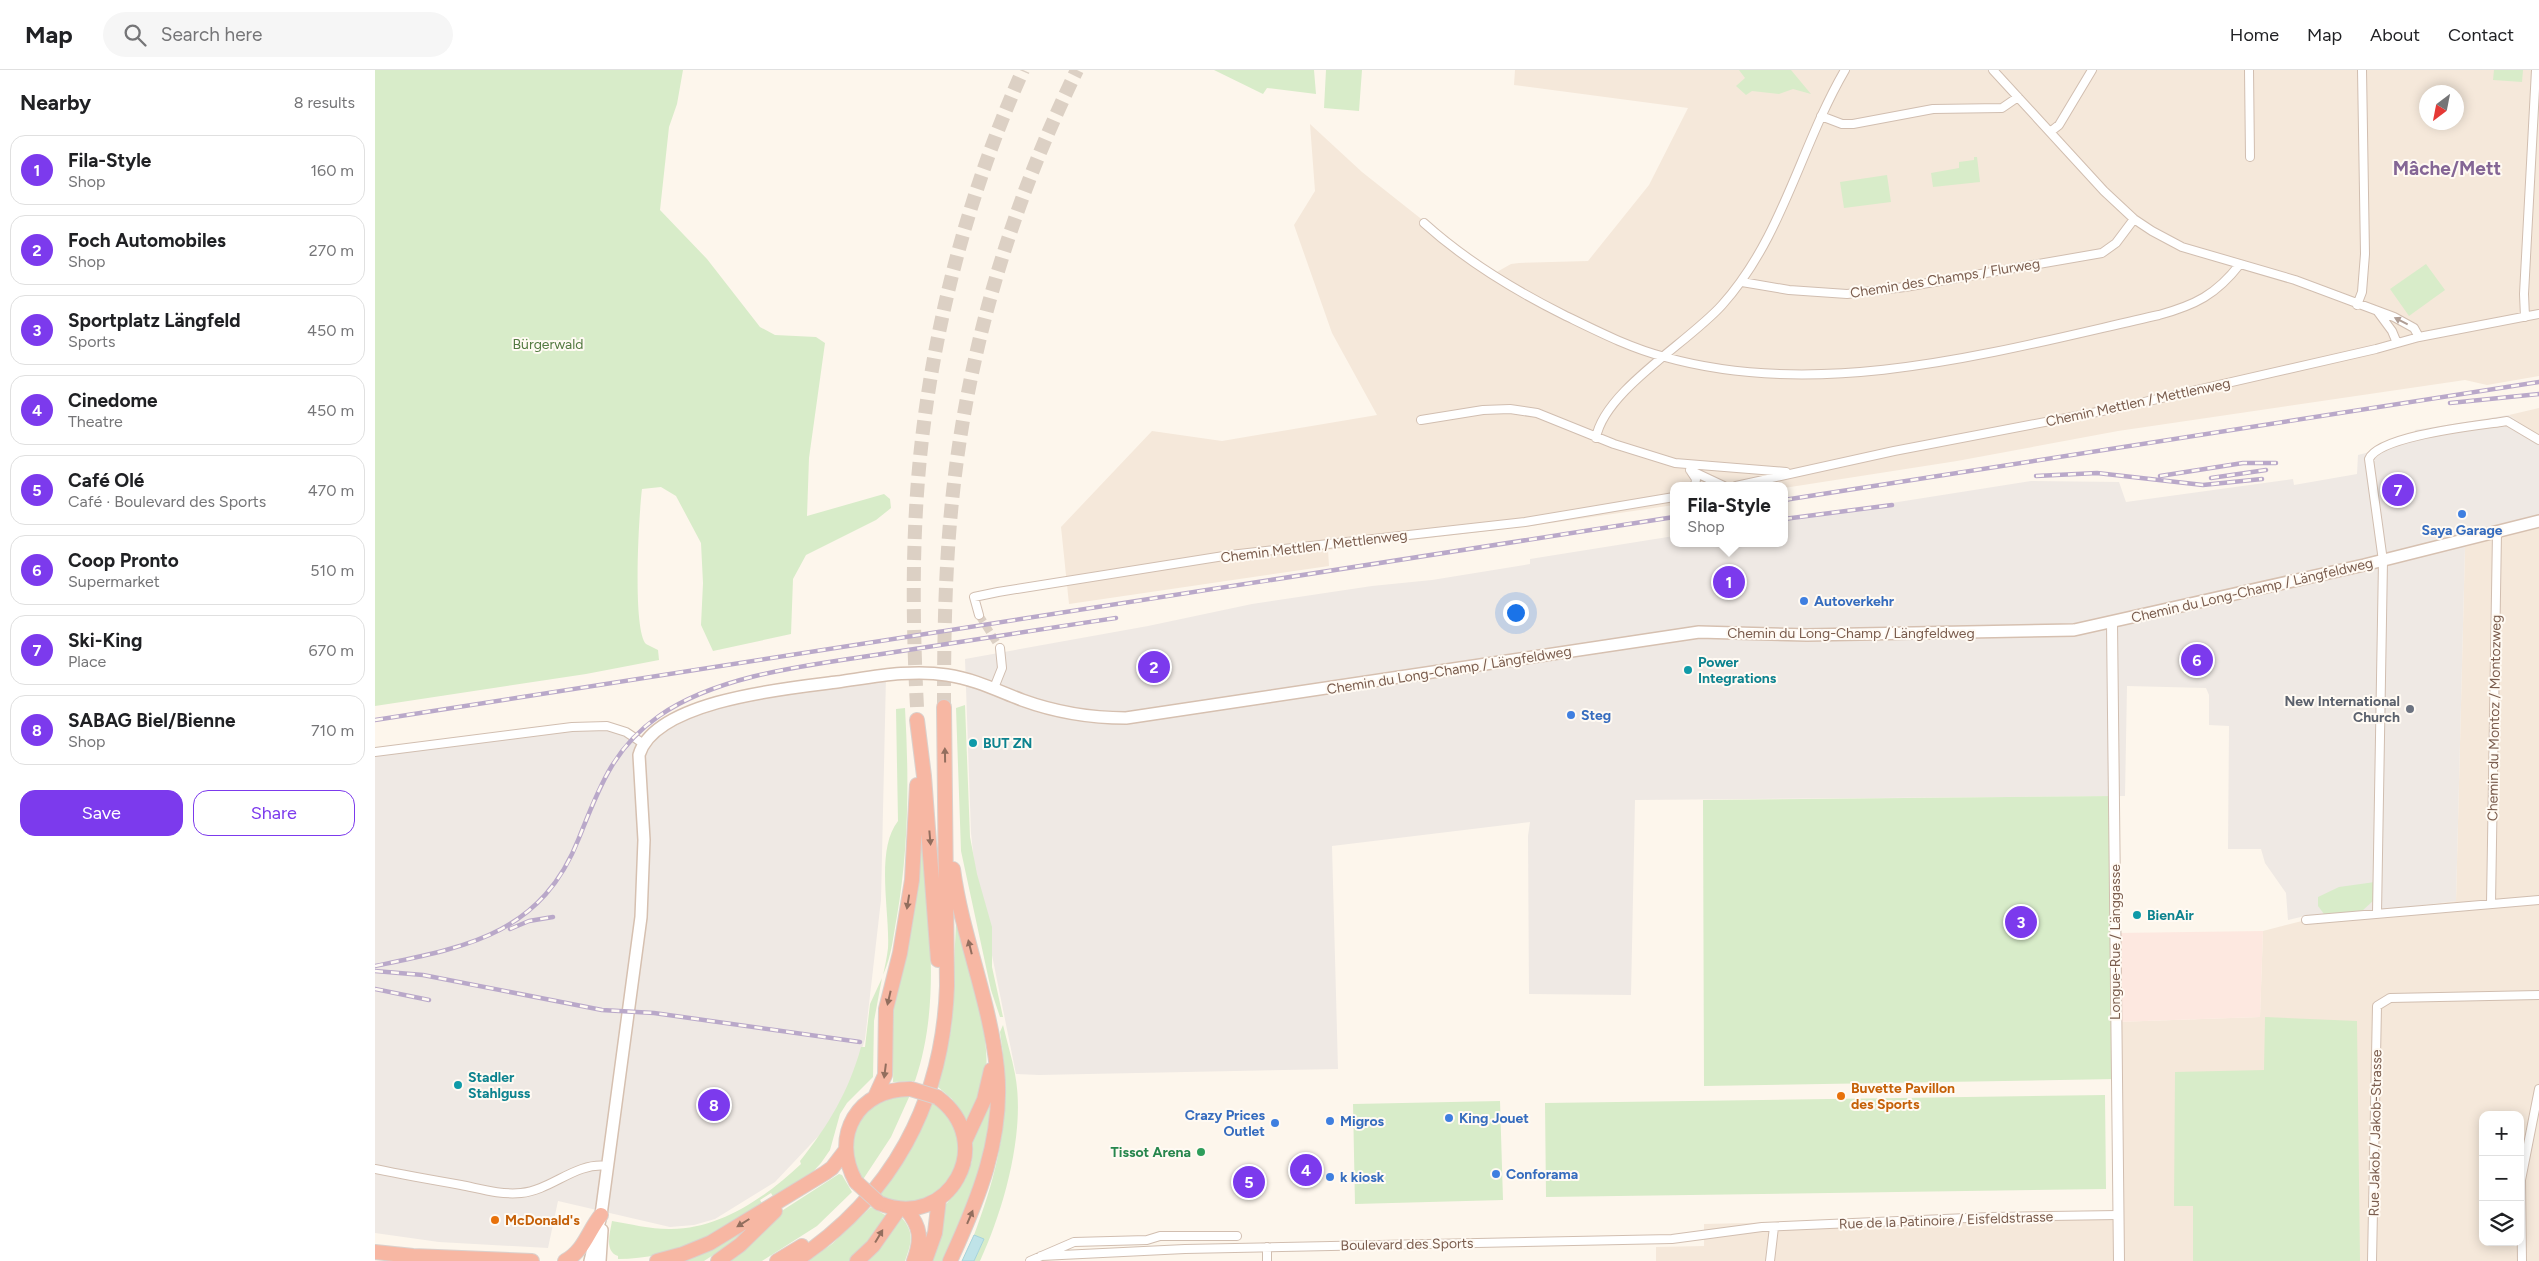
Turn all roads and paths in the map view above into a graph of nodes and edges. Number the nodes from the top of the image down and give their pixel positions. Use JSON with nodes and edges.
{"nodes":[{"id":1,"x":1845,"y":70,"type":"edge"},
{"id":2,"x":1993,"y":70,"type":"edge"},
{"id":3,"x":2091,"y":70,"type":"edge"},
{"id":4,"x":2249,"y":70,"type":"edge"},
{"id":5,"x":2362,"y":70,"type":"edge"},
{"id":6,"x":2536,"y":70,"type":"edge"},
{"id":7,"x":2018,"y":97,"type":"junction"},
{"id":8,"x":1821,"y":116,"type":"junction"},
{"id":9,"x":2050,"y":132,"type":"junction"},
{"id":10,"x":2250,"y":157,"type":"dead end"},
{"id":11,"x":2134,"y":220,"type":"junction"},
{"id":12,"x":1424,"y":224,"type":"dead end"},
{"id":13,"x":2240,"y":264,"type":"junction"},
{"id":14,"x":1742,"y":282,"type":"junction"},
{"id":15,"x":2357,"y":305,"type":"junction"},
{"id":16,"x":2378,"y":312,"type":"junction"},
{"id":17,"x":2539,"y":314,"type":"edge"},
{"id":18,"x":2525,"y":317,"type":"junction"},
{"id":19,"x":2419,"y":337,"type":"junction"},
{"id":20,"x":2397,"y":343,"type":"junction"},
{"id":21,"x":1665,"y":357,"type":"junction"},
{"id":22,"x":1421,"y":420,"type":"dead end"},
{"id":23,"x":1596,"y":438,"type":"junction"},
{"id":24,"x":2539,"y":440,"type":"edge"},
{"id":25,"x":1675,"y":463,"type":"junction"},
{"id":26,"x":1690,"y":470,"type":"junction"},
{"id":27,"x":1798,"y":472,"type":"junction"},
{"id":28,"x":1696,"y":482,"type":"edge"},
{"id":29,"x":1716,"y":482,"type":"edge"},
{"id":30,"x":1754,"y":482,"type":"edge"},
{"id":31,"x":1670,"y":498,"type":"edge"},
{"id":32,"x":2539,"y":521,"type":"edge"},
{"id":33,"x":2497,"y":532,"type":"junction"},
{"id":34,"x":2383,"y":560,"type":"junction"},
{"id":35,"x":979,"y":615,"type":"tunnel mouth"},
{"id":36,"x":2112,"y":622,"type":"junction"},
{"id":37,"x":1000,"y":648,"type":"tunnel mouth"},
{"id":38,"x":995,"y":688,"type":"junction"},
{"id":39,"x":944,"y":707,"type":"tunnel mouth"},
{"id":40,"x":644,"y":744,"type":"junction"},
{"id":41,"x":375,"y":752,"type":"edge"},
{"id":42,"x":946,"y":804,"type":"junction"},
{"id":43,"x":2539,"y":900,"type":"edge"},
{"id":44,"x":2491,"y":904,"type":"junction"},
{"id":45,"x":2377,"y":913,"type":"junction"},
{"id":46,"x":2307,"y":920,"type":"dead end"},
{"id":47,"x":2539,"y":995,"type":"edge"},
{"id":48,"x":989,"y":1028,"type":"junction"},
{"id":49,"x":2539,"y":1089,"type":"edge"},
{"id":50,"x":875,"y":1097,"type":"junction"},
{"id":51,"x":965,"y":1141,"type":"junction"},
{"id":52,"x":845,"y":1151,"type":"junction"},
{"id":53,"x":607,"y":1166,"type":"junction"},
{"id":54,"x":375,"y":1169,"type":"edge"},
{"id":55,"x":800,"y":1190,"type":"junction"},
{"id":56,"x":939,"y":1199,"type":"junction"},
{"id":57,"x":902,"y":1209,"type":"junction"},
{"id":58,"x":601,"y":1215,"type":"junction"},
{"id":59,"x":2118,"y":1215,"type":"junction"},
{"id":60,"x":1774,"y":1227,"type":"junction"},
{"id":61,"x":1237,"y":1236,"type":"dead end"},
{"id":62,"x":1267,"y":1247,"type":"junction"},
{"id":63,"x":375,"y":1252,"type":"edge"},
{"id":64,"x":1041,"y":1256,"type":"junction"},
{"id":65,"x":375,"y":1259,"type":"edge"},
{"id":66,"x":385,"y":1261,"type":"edge"},
{"id":67,"x":532,"y":1261,"type":"edge"},
{"id":68,"x":565,"y":1261,"type":"edge"},
{"id":69,"x":591,"y":1261,"type":"edge"},
{"id":70,"x":600,"y":1261,"type":"edge"},
{"id":71,"x":657,"y":1261,"type":"edge"},
{"id":72,"x":718,"y":1261,"type":"edge"},
{"id":73,"x":777,"y":1261,"type":"edge"},
{"id":74,"x":795,"y":1261,"type":"edge"},
{"id":75,"x":857,"y":1261,"type":"edge"},
{"id":76,"x":914,"y":1261,"type":"edge"},
{"id":77,"x":925,"y":1261,"type":"edge"},
{"id":78,"x":950,"y":1261,"type":"edge"},
{"id":79,"x":1030,"y":1261,"type":"edge"},
{"id":80,"x":1267,"y":1261,"type":"edge"},
{"id":81,"x":1770,"y":1261,"type":"edge"},
{"id":82,"x":2119,"y":1261,"type":"edge"},
{"id":83,"x":2372,"y":1261,"type":"edge"},
{"id":84,"x":2522,"y":1261,"type":"edge"}],
"edges":[{"from":1,"to":8,"type":"street"},
{"from":2,"to":7,"type":"street"},
{"from":3,"to":9,"type":"street"},
{"from":4,"to":10,"type":"street"},
{"from":5,"to":15,"type":"street"},
{"from":6,"to":18,"type":"street"},
{"from":7,"to":8,"type":"street"},
{"from":7,"to":9,"type":"street"},
{"from":8,"to":14,"type":"street"},
{"from":9,"to":11,"type":"street"},
{"from":11,"to":13,"type":"street"},
{"from":11,"to":14,"type":"street","name":"Chemin des Champs / Flurweg"},
{"from":12,"to":21,"type":"street"},
{"from":13,"to":15,"type":"street"},
{"from":13,"to":21,"type":"street"},
{"from":14,"to":21,"type":"street"},
{"from":15,"to":16,"type":"street"},
{"from":19,"to":16,"type":"street","one_way":true},
{"from":16,"to":20,"type":"street"},
{"from":17,"to":18,"type":"street","name":"Chemin Mettlen / Mettlenweg"},
{"from":18,"to":19,"type":"street","name":"Chemin Mettlen / Mettlenweg"},
{"from":19,"to":20,"type":"street","name":"Chemin Mettlen / Mettlenweg"},
{"from":20,"to":27,"type":"street","name":"Chemin Mettlen / Mettlenweg"},
{"from":21,"to":23,"type":"street"},
{"from":22,"to":23,"type":"street"},
{"from":23,"to":25,"type":"street"},
{"from":24,"to":34,"type":"street"},
{"from":25,"to":26,"type":"street"},
{"from":25,"to":27,"type":"street"},
{"from":26,"to":28,"type":"street"},
{"from":26,"to":29,"type":"street"},
{"from":27,"to":30,"type":"street","name":"Chemin Mettlen / Mettlenweg"},
{"from":31,"to":35,"type":"street","name":"Chemin Mettlen / Mettlenweg"},
{"from":32,"to":33,"type":"main road","name":"Chemin du Long-Champ / Längfeldweg"},
{"from":33,"to":34,"type":"main road","name":"Chemin du Long-Champ / Längfeldweg"},
{"from":33,"to":44,"type":"street","name":"Chemin du Montoz / Montozweg"},
{"from":34,"to":36,"type":"main road","name":"Chemin du Long-Champ / Längfeldweg"},
{"from":34,"to":45,"type":"street"},
{"from":36,"to":38,"type":"main road","name":"Chemin du Long-Champ / Längfeldweg"},
{"from":36,"to":59,"type":"street","name":"Longue-Rue / Länggasse"},
{"from":37,"to":38,"type":"street"},
{"from":38,"to":40,"type":"main road","name":"Chemin du Long-Champ / Längfeldweg"},
{"from":42,"to":39,"type":"highway","one_way":true},
{"from":40,"to":41,"type":"street"},
{"from":40,"to":53,"type":"main road"},
{"from":48,"to":42,"type":"highway","one_way":true},
{"from":42,"to":74,"type":"highway"},
{"from":43,"to":44,"type":"street"},
{"from":44,"to":45,"type":"street"},
{"from":45,"to":46,"type":"street"},
{"from":47,"to":83,"type":"street","name":"Rue Jakob / Jakob-Strasse"},
{"from":48,"to":51,"type":"highway"},
{"from":78,"to":48,"type":"highway","one_way":true},
{"from":49,"to":84,"type":"street"},
{"from":50,"to":51,"type":"highway","bridge":true},
{"from":50,"to":52,"type":"highway"},
{"from":50,"to":73,"type":"highway"},
{"from":51,"to":56,"type":"highway"},
{"from":52,"to":55,"type":"highway"},
{"from":52,"to":57,"type":"highway","bridge":true},
{"from":53,"to":54,"type":"street"},
{"from":53,"to":58,"type":"main road"},
{"from":55,"to":71,"type":"highway","one_way":true},
{"from":55,"to":72,"type":"highway"},
{"from":56,"to":57,"type":"highway"},
{"from":56,"to":77,"type":"highway"},
{"from":75,"to":57,"type":"highway","one_way":true},
{"from":57,"to":76,"type":"highway"},
{"from":58,"to":68,"type":"highway"},
{"from":58,"to":69,"type":"main road"},
{"from":58,"to":70,"type":"main road"},
{"from":59,"to":60,"type":"street","name":"Rue de la Patinoire / Eisfeldstrasse"},
{"from":59,"to":82,"type":"street","name":"Longue-Rue / Länggasse"},
{"from":60,"to":62,"type":"street","name":"Boulevard des Sports"},
{"from":60,"to":81,"type":"street"},
{"from":61,"to":64,"type":"street"},
{"from":62,"to":64,"type":"street","name":"Boulevard des Sports"},
{"from":62,"to":80,"type":"street"},
{"from":63,"to":67,"type":"highway"},
{"from":64,"to":79,"type":"street"},
{"from":65,"to":66,"type":"highway"}]}
